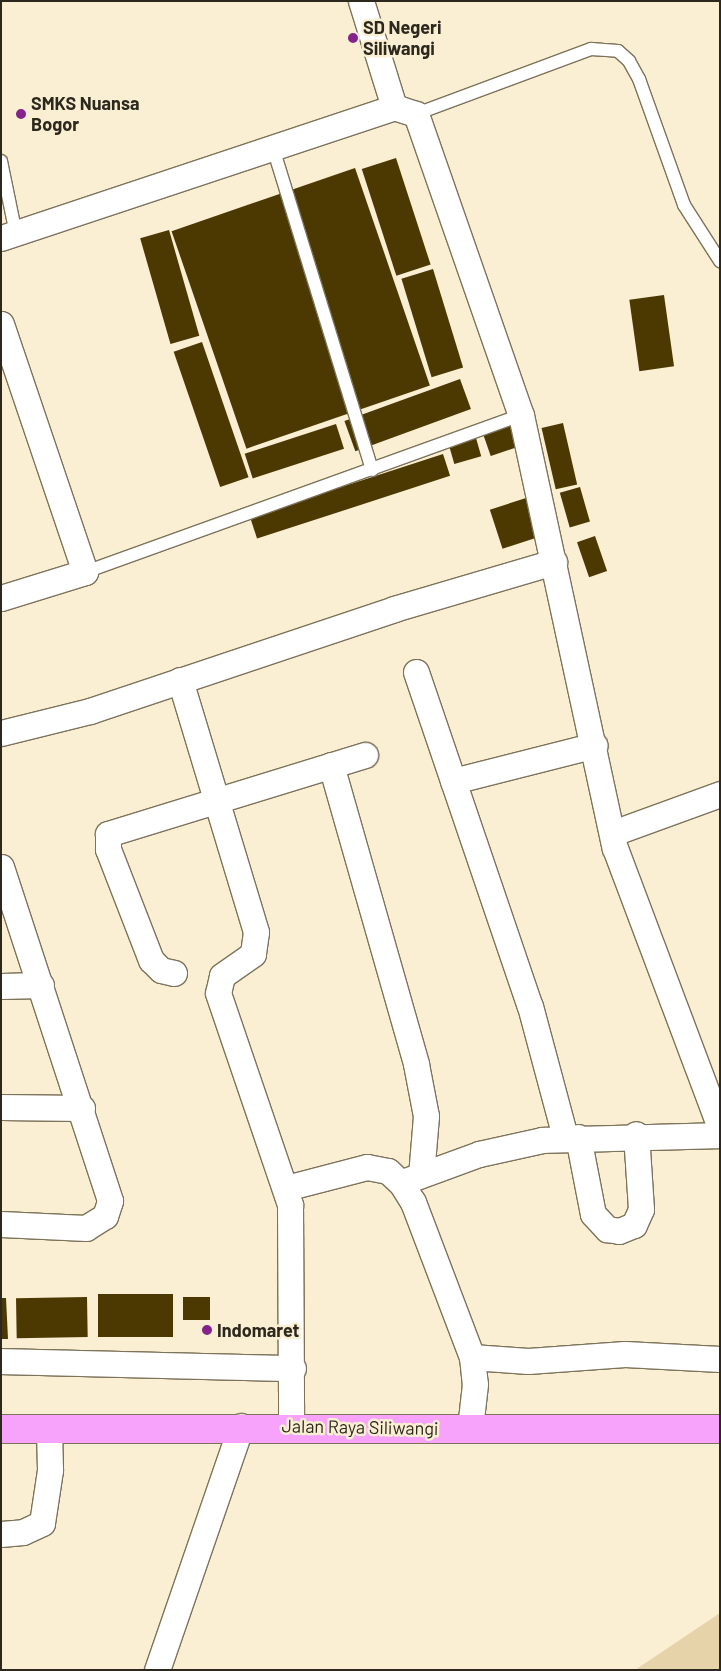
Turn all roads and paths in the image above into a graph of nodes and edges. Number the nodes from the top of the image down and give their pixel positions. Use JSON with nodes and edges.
{"nodes":[{"id":1,"x":361,"y":1,"type":"edge"},
{"id":2,"x":405,"y":111,"type":"junction"},
{"id":3,"x":273,"y":148,"type":"junction"},
{"id":4,"x":1,"y":161,"type":"edge"},
{"id":5,"x":8,"y":236,"type":"edge"},
{"id":6,"x":720,"y":261,"type":"edge"},
{"id":7,"x":1,"y":324,"type":"edge"},
{"id":8,"x":521,"y":414,"type":"junction"},
{"id":9,"x":372,"y":470,"type":"junction"},
{"id":10,"x":554,"y":562,"type":"junction"},
{"id":11,"x":84,"y":572,"type":"junction"},
{"id":12,"x":1,"y":598,"type":"edge"},
{"id":13,"x":416,"y":672,"type":"dead end"},
{"id":14,"x":180,"y":680,"type":"junction"},
{"id":15,"x":1,"y":733,"type":"edge"},
{"id":16,"x":595,"y":745,"type":"junction"},
{"id":17,"x":365,"y":755,"type":"dead end"},
{"id":18,"x":331,"y":765,"type":"junction"},
{"id":19,"x":452,"y":781,"type":"junction"},
{"id":20,"x":720,"y":794,"type":"edge"},
{"id":21,"x":216,"y":801,"type":"junction"},
{"id":22,"x":614,"y":833,"type":"junction"},
{"id":23,"x":1,"y":867,"type":"edge"},
{"id":24,"x":174,"y":973,"type":"dead end"},
{"id":25,"x":41,"y":985,"type":"junction"},
{"id":26,"x":1,"y":986,"type":"edge"},
{"id":27,"x":709,"y":1072,"type":"edge"},
{"id":28,"x":1,"y":1107,"type":"edge"},
{"id":29,"x":82,"y":1108,"type":"junction"},
{"id":30,"x":720,"y":1127,"type":"edge"},
{"id":31,"x":636,"y":1134,"type":"junction"},
{"id":32,"x":720,"y":1136,"type":"edge"},
{"id":33,"x":572,"y":1137,"type":"junction"},
{"id":34,"x":411,"y":1179,"type":"junction"},
{"id":35,"x":286,"y":1188,"type":"junction"},
{"id":36,"x":1,"y":1224,"type":"edge"},
{"id":37,"x":472,"y":1357,"type":"junction"},
{"id":38,"x":720,"y":1359,"type":"edge"},
{"id":39,"x":1,"y":1361,"type":"edge"},
{"id":40,"x":293,"y":1368,"type":"junction"},
{"id":41,"x":241,"y":1426,"type":"junction"},
{"id":42,"x":292,"y":1426,"type":"junction"},
{"id":43,"x":470,"y":1428,"type":"junction"},
{"id":44,"x":49,"y":1429,"type":"junction"},
{"id":45,"x":720,"y":1429,"type":"edge"},
{"id":46,"x":1,"y":1430,"type":"edge"},
{"id":47,"x":1,"y":1534,"type":"edge"},
{"id":48,"x":157,"y":1670,"type":"edge"}],
"edges":[{"from":1,"to":2,"type":"street"},
{"from":2,"to":3,"type":"street"},
{"from":2,"to":6,"type":"lane"},
{"from":2,"to":8,"type":"street"},
{"from":3,"to":5,"type":"street"},
{"from":3,"to":9,"type":"lane"},
{"from":4,"to":5,"type":"lane"},
{"from":7,"to":11,"type":"street"},
{"from":8,"to":9,"type":"lane"},
{"from":8,"to":10,"type":"street"},
{"from":9,"to":11,"type":"lane"},
{"from":10,"to":14,"type":"street"},
{"from":10,"to":16,"type":"street"},
{"from":11,"to":12,"type":"street"},
{"from":13,"to":19,"type":"street"},
{"from":14,"to":15,"type":"street"},
{"from":14,"to":21,"type":"street"},
{"from":16,"to":19,"type":"street"},
{"from":16,"to":22,"type":"street"},
{"from":17,"to":18,"type":"street"},
{"from":18,"to":21,"type":"street"},
{"from":18,"to":34,"type":"street"},
{"from":19,"to":33,"type":"street"},
{"from":20,"to":22,"type":"street"},
{"from":21,"to":24,"type":"street"},
{"from":21,"to":35,"type":"street"},
{"from":22,"to":27,"type":"street"},
{"from":23,"to":25,"type":"street"},
{"from":25,"to":26,"type":"street"},
{"from":25,"to":29,"type":"street"},
{"from":27,"to":30,"type":"street"},
{"from":28,"to":29,"type":"street"},
{"from":29,"to":36,"type":"street"},
{"from":31,"to":32,"type":"street"},
{"from":31,"to":33,"type":"street"},
{"from":31,"to":33,"type":"street"},
{"from":33,"to":34,"type":"street"},
{"from":34,"to":35,"type":"street"},
{"from":34,"to":37,"type":"street"},
{"from":35,"to":40,"type":"street"},
{"from":37,"to":38,"type":"street"},
{"from":37,"to":43,"type":"street"},
{"from":39,"to":40,"type":"street"},
{"from":40,"to":42,"type":"street"},
{"from":41,"to":42,"type":"highway","name":"Jalan Raya Siliwangi"},
{"from":41,"to":44,"type":"highway","name":"Jalan Raya Siliwangi"},
{"from":41,"to":48,"type":"street"},
{"from":42,"to":43,"type":"highway","name":"Jalan Raya Siliwangi"},
{"from":43,"to":45,"type":"highway","name":"Jalan Raya Siliwangi"},
{"from":44,"to":46,"type":"highway","name":"Jalan Raya Siliwangi"},
{"from":44,"to":47,"type":"street"}]}
